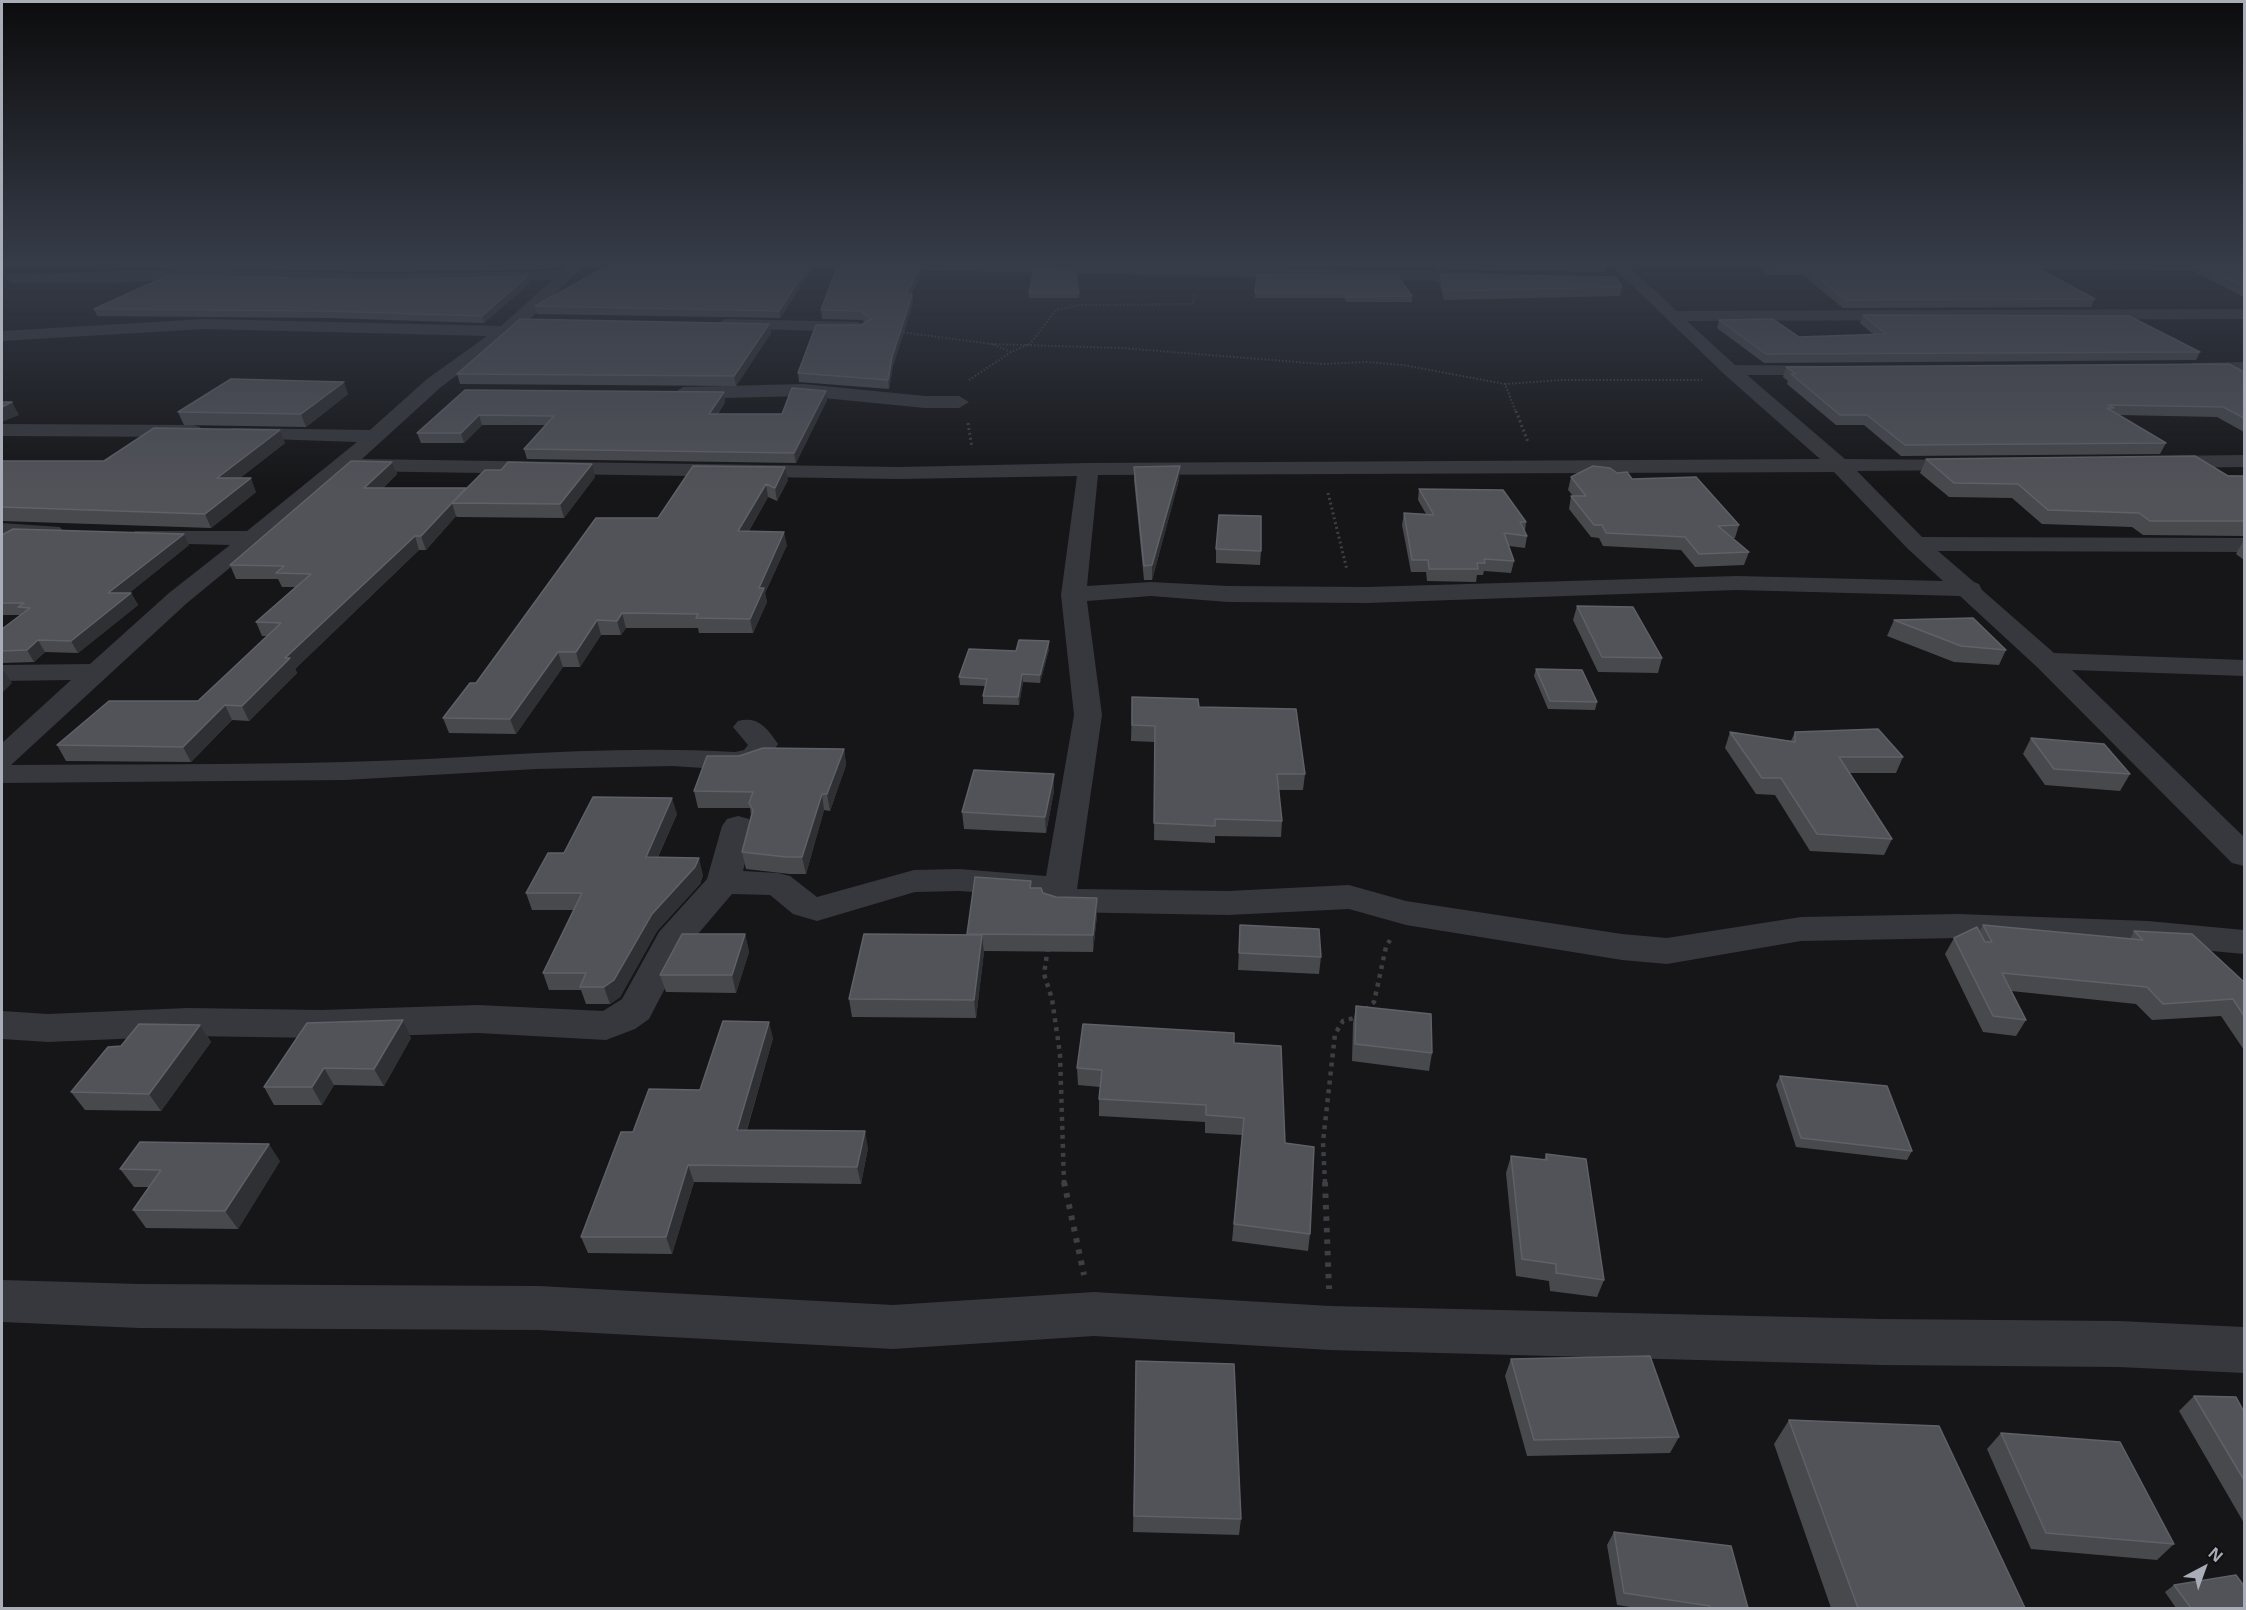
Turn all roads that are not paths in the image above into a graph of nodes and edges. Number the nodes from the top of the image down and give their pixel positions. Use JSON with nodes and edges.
{"nodes":[{"id":1,"x":495,"y":339,"type":"edge"},
{"id":2,"x":1698,"y":339,"type":"edge"},
{"id":3,"x":2244,"y":367,"type":"edge"},
{"id":4,"x":2172,"y":369,"type":"edge"},
{"id":5,"x":1850,"y":370,"type":"edge"},
{"id":6,"x":1736,"y":376,"type":"junction"},
{"id":7,"x":427,"y":391,"type":"junction"},
{"id":8,"x":450,"y":391,"type":"dead end"},
{"id":9,"x":670,"y":393,"type":"edge"},
{"id":10,"x":959,"y":402,"type":"road end"},
{"id":11,"x":2,"y":430,"type":"edge"},
{"id":12,"x":373,"y":436,"type":"junction"},
{"id":13,"x":2244,"y":461,"type":"edge"},
{"id":14,"x":2146,"y":463,"type":"edge"},
{"id":15,"x":1838,"y":464,"type":"junction"},
{"id":16,"x":1981,"y":464,"type":"edge"},
{"id":17,"x":343,"y":465,"type":"junction"},
{"id":18,"x":1088,"y":469,"type":"junction"},
{"id":19,"x":2,"y":531,"type":"edge"},
{"id":20,"x":80,"y":534,"type":"edge"},
{"id":21,"x":126,"y":536,"type":"edge"},
{"id":22,"x":253,"y":538,"type":"junction"},
{"id":23,"x":1916,"y":544,"type":"junction"},
{"id":24,"x":2244,"y":544,"type":"edge"},
{"id":25,"x":1970,"y":589,"type":"junction"},
{"id":26,"x":1074,"y":595,"type":"junction"},
{"id":27,"x":2047,"y":661,"type":"junction"},
{"id":28,"x":2244,"y":669,"type":"edge"},
{"id":29,"x":94,"y":672,"type":"junction"},
{"id":30,"x":2,"y":673,"type":"edge"},
{"id":31,"x":748,"y":727,"type":"dead end"},
{"id":32,"x":2,"y":758,"type":"edge"},
{"id":33,"x":2,"y":774,"type":"edge"},
{"id":34,"x":738,"y":826,"type":"dead end"},
{"id":35,"x":2244,"y":855,"type":"edge"},
{"id":36,"x":723,"y":882,"type":"junction"},
{"id":37,"x":1058,"y":895,"type":"junction"},
{"id":38,"x":2244,"y":942,"type":"edge"},
{"id":39,"x":2,"y":1025,"type":"edge"},
{"id":40,"x":2,"y":1301,"type":"edge"},
{"id":41,"x":2244,"y":1350,"type":"edge"}],
"edges":[{"from":1,"to":7,"type":"street"},
{"from":2,"to":6,"type":"street"},
{"from":3,"to":4,"type":"street"},
{"from":5,"to":6,"type":"street"},
{"from":6,"to":15,"type":"street"},
{"from":7,"to":8,"type":"street"},
{"from":7,"to":12,"type":"street"},
{"from":9,"to":10,"type":"street"},
{"from":11,"to":12,"type":"street"},
{"from":12,"to":17,"type":"street"},
{"from":13,"to":14,"type":"street"},
{"from":15,"to":16,"type":"street"},
{"from":15,"to":18,"type":"street"},
{"from":15,"to":23,"type":"street"},
{"from":17,"to":18,"type":"street"},
{"from":17,"to":22,"type":"street"},
{"from":18,"to":26,"type":"street"},
{"from":19,"to":20,"type":"street"},
{"from":21,"to":22,"type":"street"},
{"from":22,"to":29,"type":"street"},
{"from":23,"to":24,"type":"street"},
{"from":23,"to":25,"type":"street"},
{"from":25,"to":26,"type":"street"},
{"from":25,"to":27,"type":"street"},
{"from":26,"to":37,"type":"street"},
{"from":27,"to":28,"type":"street"},
{"from":27,"to":35,"type":"street"},
{"from":29,"to":30,"type":"street"},
{"from":29,"to":32,"type":"street"},
{"from":31,"to":33,"type":"street"},
{"from":34,"to":36,"type":"street"},
{"from":36,"to":37,"type":"street"},
{"from":36,"to":39,"type":"street"},
{"from":37,"to":38,"type":"street"},
{"from":40,"to":41,"type":"street"}]}
